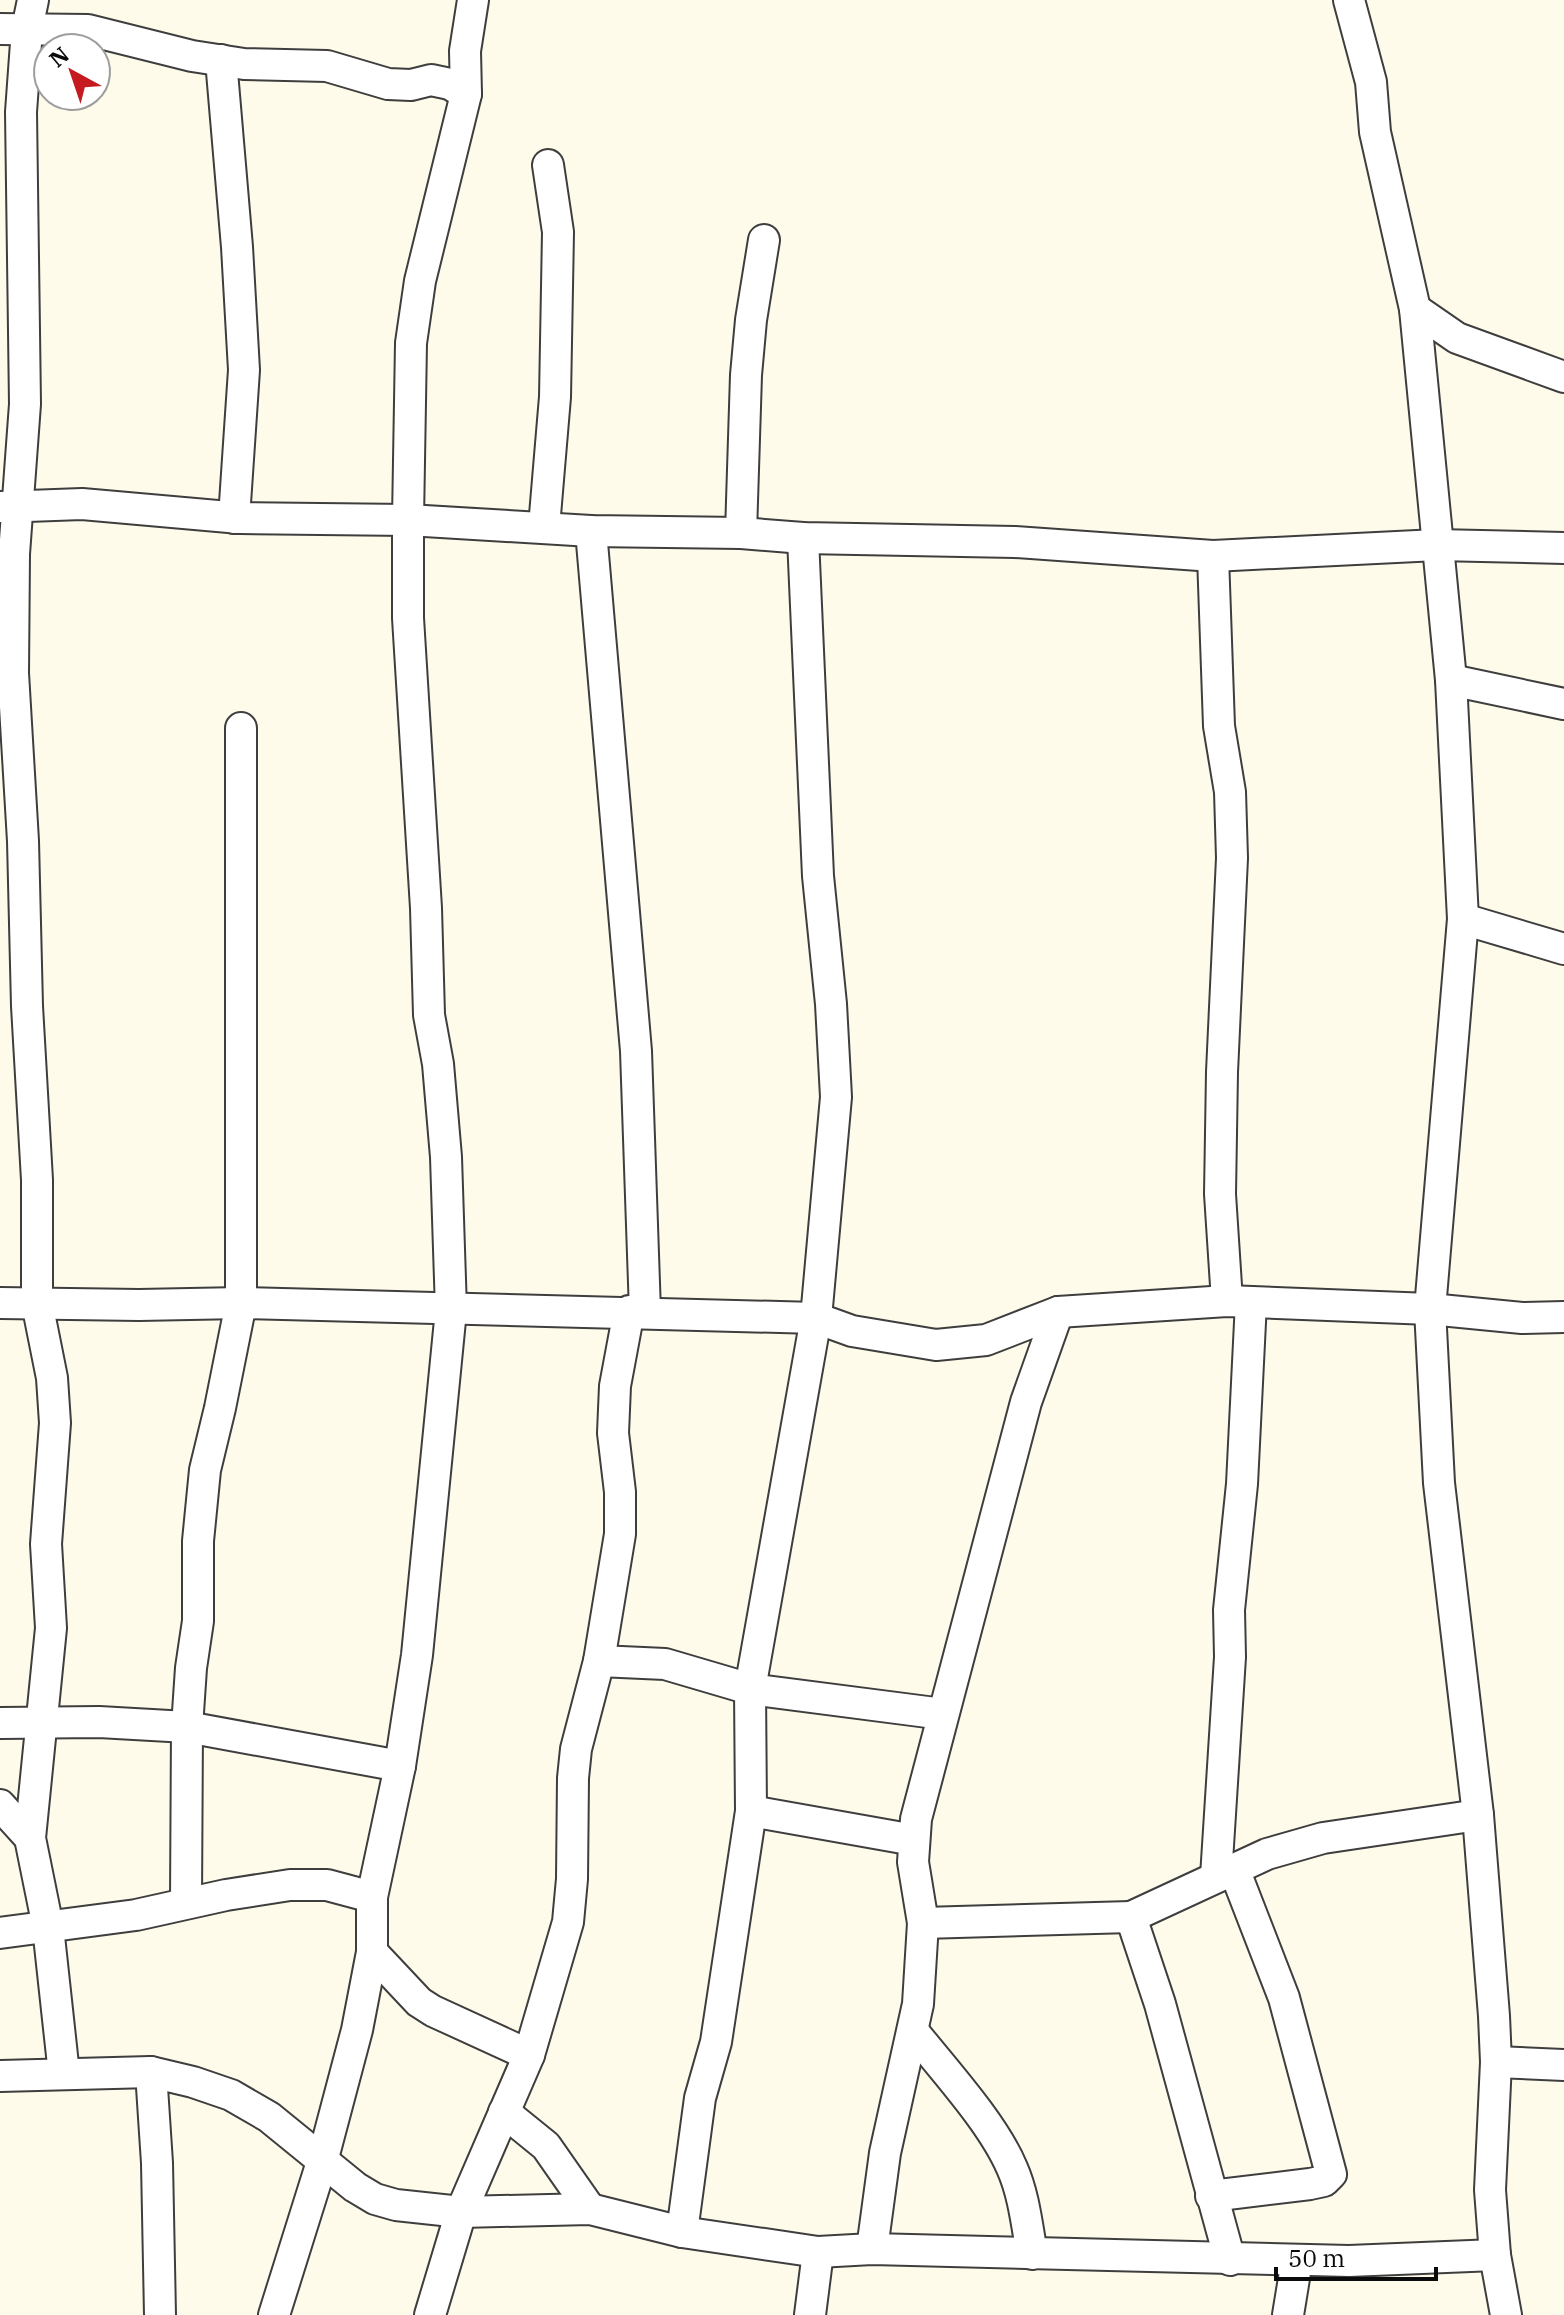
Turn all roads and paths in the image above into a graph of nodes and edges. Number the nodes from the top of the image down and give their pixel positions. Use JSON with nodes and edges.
{"nodes":[{"id":1,"x":473,"y":0,"type":"edge"},
{"id":2,"x":1349,"y":0,"type":"edge"},
{"id":3,"x":20,"y":19,"type":"edge"},
{"id":4,"x":221,"y":60,"type":"junction"},
{"id":5,"x":466,"y":94,"type":"junction"},
{"id":6,"x":548,"y":165,"type":"dead end"},
{"id":7,"x":764,"y":240,"type":"dead end"},
{"id":8,"x":1415,"y":309,"type":"junction"},
{"id":9,"x":1564,"y":377,"type":"edge"},
{"id":10,"x":8,"y":507,"type":"edge"},
{"id":11,"x":234,"y":518,"type":"junction"},
{"id":12,"x":408,"y":520,"type":"junction"},
{"id":13,"x":544,"y":527,"type":"junction"},
{"id":14,"x":591,"y":531,"type":"junction"},
{"id":15,"x":741,"y":533,"type":"junction"},
{"id":16,"x":803,"y":538,"type":"junction"},
{"id":17,"x":1437,"y":545,"type":"junction"},
{"id":18,"x":1564,"y":548,"type":"edge"},
{"id":19,"x":1213,"y":556,"type":"junction"},
{"id":20,"x":1451,"y":680,"type":"junction"},
{"id":21,"x":1564,"y":704,"type":"edge"},
{"id":22,"x":241,"y":728,"type":"dead end"},
{"id":23,"x":1463,"y":919,"type":"junction"},
{"id":24,"x":1564,"y":949,"type":"edge"},
{"id":25,"x":1239,"y":1302,"type":"junction"},
{"id":26,"x":0,"y":1303,"type":"edge"},
{"id":27,"x":37,"y":1303,"type":"junction"},
{"id":28,"x":241,"y":1303,"type":"junction"},
{"id":29,"x":1430,"y":1309,"type":"junction"},
{"id":30,"x":451,"y":1310,"type":"junction"},
{"id":31,"x":637,"y":1312,"type":"junction"},
{"id":32,"x":1058,"y":1312,"type":"junction"},
{"id":33,"x":1564,"y":1317,"type":"edge"},
{"id":34,"x":816,"y":1318,"type":"junction"},
{"id":35,"x":599,"y":1661,"type":"junction"},
{"id":36,"x":750,"y":1689,"type":"junction"},
{"id":37,"x":943,"y":1714,"type":"junction"},
{"id":38,"x":41,"y":1721,"type":"junction"},
{"id":39,"x":0,"y":1723,"type":"edge"},
{"id":40,"x":187,"y":1727,"type":"junction"},
{"id":41,"x":400,"y":1766,"type":"junction"},
{"id":42,"x":0,"y":1805,"type":"edge"},
{"id":43,"x":751,"y":1811,"type":"junction"},
{"id":44,"x":1478,"y":1815,"type":"junction"},
{"id":45,"x":30,"y":1838,"type":"junction"},
{"id":46,"x":914,"y":1840,"type":"junction"},
{"id":47,"x":1225,"y":1873,"type":"junction"},
{"id":48,"x":372,"y":1897,"type":"junction"},
{"id":49,"x":186,"y":1903,"type":"junction"},
{"id":50,"x":1131,"y":1917,"type":"junction"},
{"id":51,"x":923,"y":1923,"type":"junction"},
{"id":52,"x":48,"y":1927,"type":"junction"},
{"id":53,"x":0,"y":1933,"type":"edge"},
{"id":54,"x":372,"y":1952,"type":"junction"},
{"id":55,"x":913,"y":2031,"type":"junction"},
{"id":56,"x":529,"y":2055,"type":"junction"},
{"id":57,"x":1496,"y":2062,"type":"junction"},
{"id":58,"x":1564,"y":2065,"type":"edge"},
{"id":59,"x":151,"y":2072,"type":"junction"},
{"id":60,"x":64,"y":2074,"type":"junction"},
{"id":61,"x":0,"y":2076,"type":"edge"},
{"id":62,"x":504,"y":2112,"type":"junction"},
{"id":63,"x":322,"y":2162,"type":"junction"},
{"id":64,"x":1211,"y":2196,"type":"junction"},
{"id":65,"x":590,"y":2209,"type":"junction"},
{"id":66,"x":461,"y":2212,"type":"junction"},
{"id":67,"x":682,"y":2232,"type":"junction"},
{"id":68,"x":872,"y":2249,"type":"junction"},
{"id":69,"x":818,"y":2252,"type":"junction"},
{"id":70,"x":1032,"y":2254,"type":"junction"},
{"id":71,"x":1495,"y":2255,"type":"junction"},
{"id":72,"x":1230,"y":2260,"type":"junction"},
{"id":73,"x":1297,"y":2260,"type":"junction"},
{"id":74,"x":160,"y":2315,"type":"edge"},
{"id":75,"x":274,"y":2315,"type":"edge"},
{"id":76,"x":430,"y":2315,"type":"edge"},
{"id":77,"x":810,"y":2315,"type":"edge"},
{"id":78,"x":1288,"y":2315,"type":"edge"},
{"id":79,"x":1506,"y":2315,"type":"edge"}],
"edges":[{"from":1,"to":5,"type":"street"},
{"from":2,"to":8,"type":"street"},
{"from":3,"to":4,"type":"street"},
{"from":3,"to":10,"type":"street"},
{"from":4,"to":5,"type":"street"},
{"from":4,"to":11,"type":"street"},
{"from":5,"to":12,"type":"street"},
{"from":6,"to":13,"type":"street"},
{"from":7,"to":15,"type":"street"},
{"from":8,"to":9,"type":"street"},
{"from":8,"to":17,"type":"street"},
{"from":10,"to":11,"type":"street"},
{"from":10,"to":27,"type":"street"},
{"from":11,"to":12,"type":"street"},
{"from":12,"to":13,"type":"street"},
{"from":12,"to":30,"type":"street"},
{"from":13,"to":14,"type":"street"},
{"from":14,"to":15,"type":"street"},
{"from":14,"to":31,"type":"street"},
{"from":15,"to":16,"type":"street"},
{"from":16,"to":19,"type":"street"},
{"from":16,"to":34,"type":"street"},
{"from":17,"to":18,"type":"street"},
{"from":17,"to":19,"type":"street"},
{"from":17,"to":20,"type":"street"},
{"from":19,"to":25,"type":"street"},
{"from":20,"to":21,"type":"street"},
{"from":20,"to":23,"type":"street"},
{"from":22,"to":28,"type":"street"},
{"from":23,"to":24,"type":"street"},
{"from":23,"to":29,"type":"street"},
{"from":25,"to":29,"type":"street"},
{"from":25,"to":32,"type":"street"},
{"from":25,"to":47,"type":"street"},
{"from":26,"to":27,"type":"street"},
{"from":27,"to":28,"type":"street"},
{"from":27,"to":38,"type":"street"},
{"from":28,"to":30,"type":"street"},
{"from":28,"to":40,"type":"street"},
{"from":29,"to":33,"type":"street"},
{"from":29,"to":44,"type":"street"},
{"from":30,"to":31,"type":"street"},
{"from":30,"to":41,"type":"street"},
{"from":31,"to":34,"type":"street"},
{"from":31,"to":35,"type":"street"},
{"from":32,"to":34,"type":"street"},
{"from":32,"to":37,"type":"street"},
{"from":34,"to":36,"type":"street"},
{"from":35,"to":36,"type":"street"},
{"from":35,"to":56,"type":"street"},
{"from":36,"to":37,"type":"street"},
{"from":36,"to":43,"type":"street"},
{"from":37,"to":46,"type":"street"},
{"from":38,"to":39,"type":"street"},
{"from":38,"to":40,"type":"street"},
{"from":38,"to":45,"type":"street"},
{"from":40,"to":41,"type":"street"},
{"from":40,"to":49,"type":"street"},
{"from":41,"to":48,"type":"street"},
{"from":42,"to":45,"type":"street"},
{"from":43,"to":46,"type":"street"},
{"from":43,"to":67,"type":"street"},
{"from":44,"to":47,"type":"street"},
{"from":44,"to":57,"type":"street"},
{"from":45,"to":52,"type":"street"},
{"from":46,"to":51,"type":"street"},
{"from":47,"to":50,"type":"street"},
{"from":47,"to":64,"type":"street"},
{"from":48,"to":49,"type":"street"},
{"from":48,"to":54,"type":"street"},
{"from":49,"to":52,"type":"street"},
{"from":50,"to":51,"type":"street"},
{"from":50,"to":64,"type":"street"},
{"from":51,"to":55,"type":"street"},
{"from":52,"to":53,"type":"street"},
{"from":52,"to":60,"type":"street"},
{"from":54,"to":56,"type":"street"},
{"from":54,"to":63,"type":"street"},
{"from":55,"to":68,"type":"street"},
{"from":55,"to":70,"type":"street"},
{"from":56,"to":62,"type":"street"},
{"from":57,"to":58,"type":"street"},
{"from":57,"to":71,"type":"street"},
{"from":59,"to":60,"type":"street"},
{"from":59,"to":63,"type":"street"},
{"from":59,"to":74,"type":"street"},
{"from":60,"to":61,"type":"street"},
{"from":62,"to":65,"type":"street"},
{"from":62,"to":66,"type":"street"},
{"from":63,"to":66,"type":"street"},
{"from":63,"to":75,"type":"street"},
{"from":64,"to":72,"type":"street"},
{"from":65,"to":66,"type":"street"},
{"from":65,"to":67,"type":"street"},
{"from":66,"to":76,"type":"street"},
{"from":67,"to":69,"type":"street"},
{"from":68,"to":69,"type":"street"},
{"from":68,"to":70,"type":"street"},
{"from":69,"to":77,"type":"street"},
{"from":70,"to":72,"type":"street"},
{"from":71,"to":73,"type":"street"},
{"from":71,"to":79,"type":"street"},
{"from":72,"to":73,"type":"street"},
{"from":73,"to":78,"type":"street"}]}
